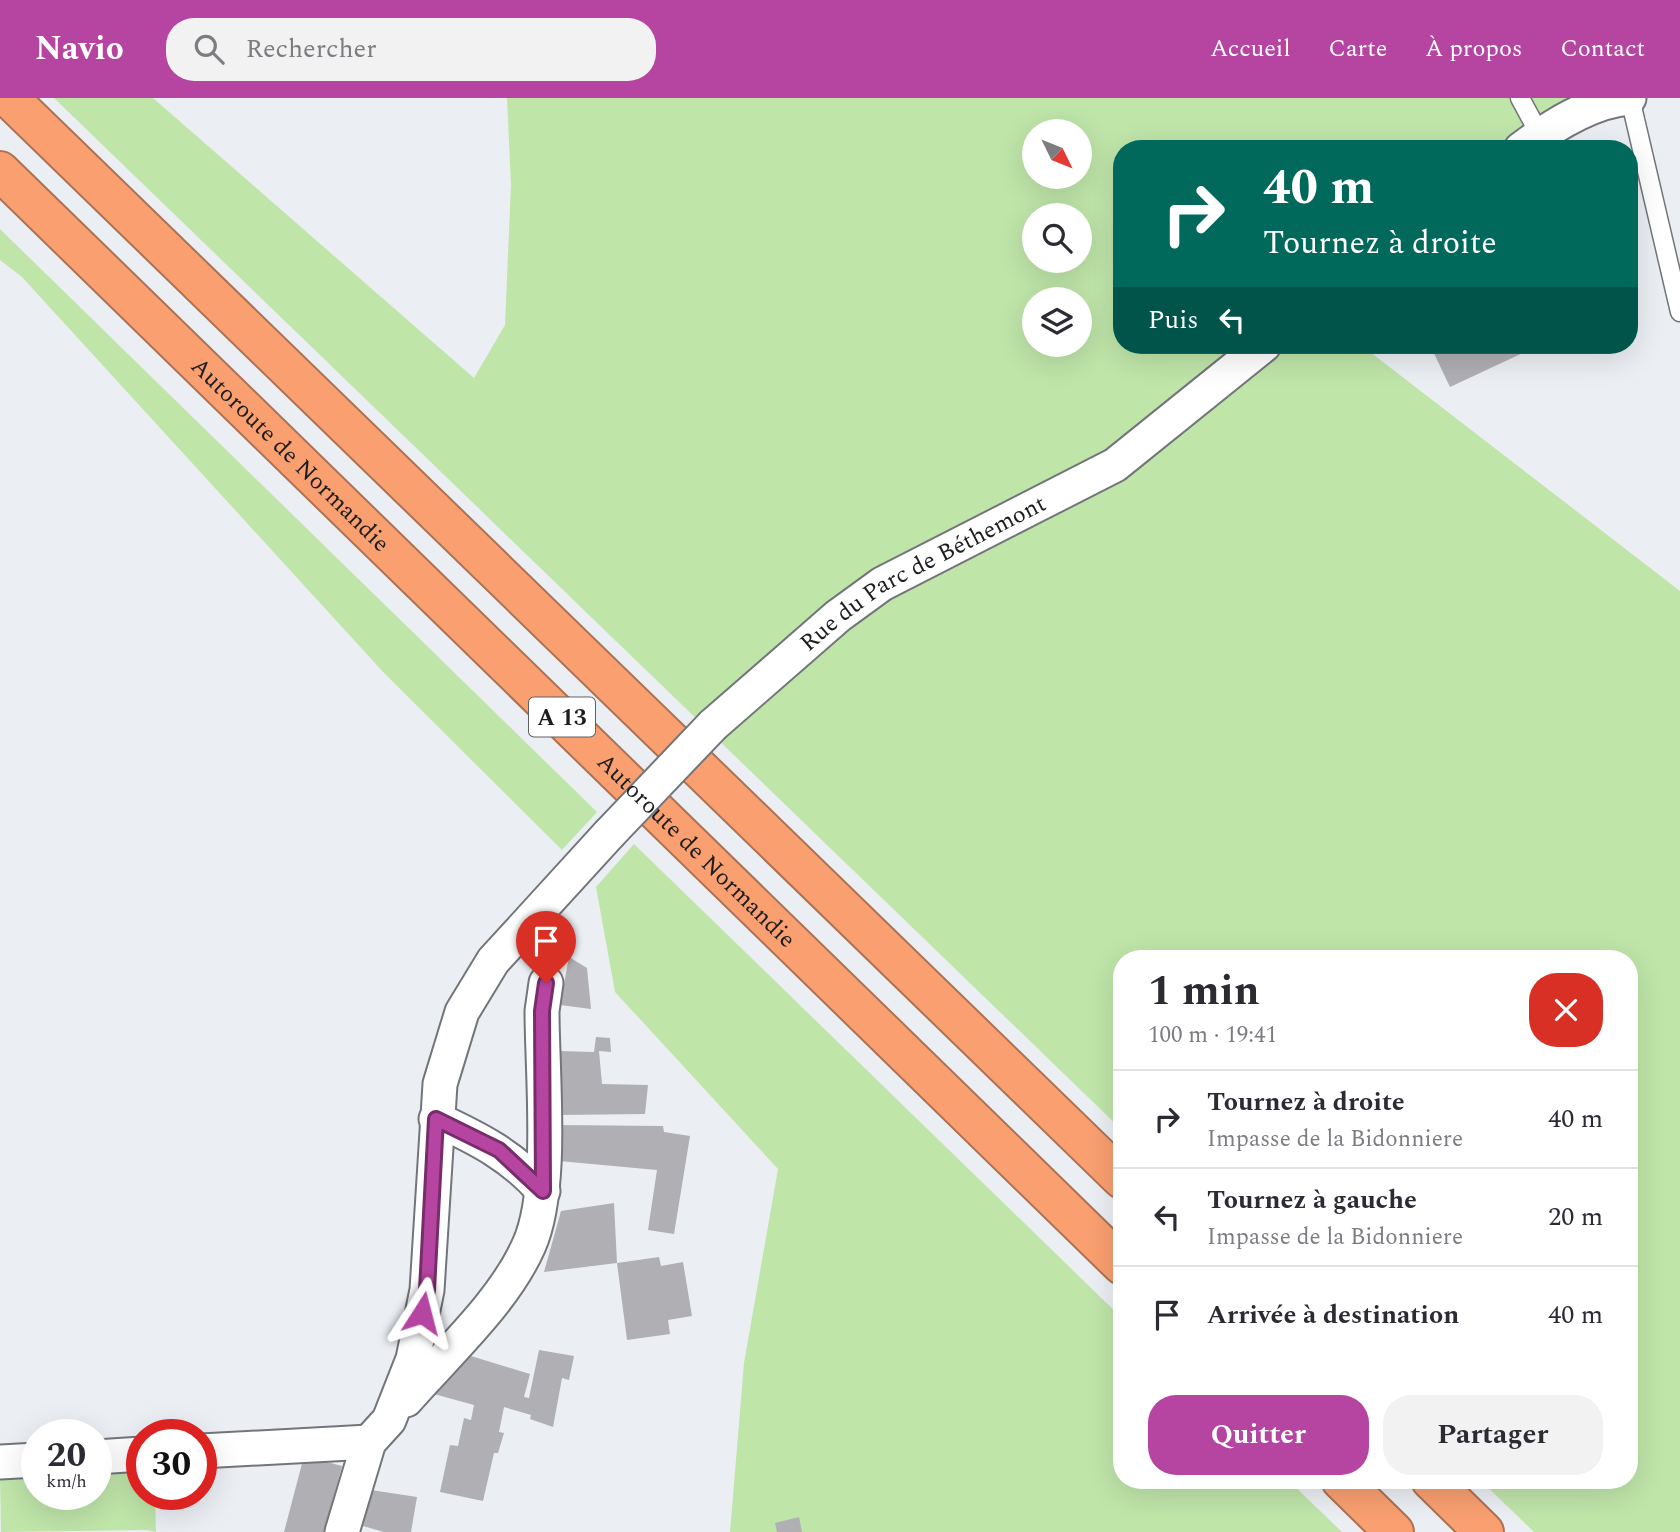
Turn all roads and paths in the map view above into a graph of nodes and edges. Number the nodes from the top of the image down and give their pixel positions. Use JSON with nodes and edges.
{"nodes":[{"id":1,"x":9,"y":98,"type":"edge"},
{"id":2,"x":1520,"y":98,"type":"edge"},
{"id":3,"x":1630,"y":98,"type":"edge"},
{"id":4,"x":1530,"y":140,"type":"edge"},
{"id":5,"x":1534,"y":140,"type":"edge"},
{"id":6,"x":0,"y":171,"type":"edge"},
{"id":7,"x":1680,"y":312,"type":"edge"},
{"id":8,"x":1253,"y":354,"type":"edge"},
{"id":9,"x":546,"y":983,"type":"dead end"},
{"id":10,"x":436,"y":1119,"type":"junction"},
{"id":11,"x":1113,"y":1170,"type":"edge"},
{"id":12,"x":543,"y":1191,"type":"junction"},
{"id":13,"x":1113,"y":1256,"type":"edge"},
{"id":14,"x":379,"y":1431,"type":"junction"},
{"id":15,"x":217,"y":1449,"type":"edge"},
{"id":16,"x":21,"y":1461,"type":"edge"},
{"id":17,"x":0,"y":1462,"type":"edge"},
{"id":18,"x":1350,"y":1489,"type":"edge"},
{"id":19,"x":1440,"y":1489,"type":"edge"},
{"id":20,"x":342,"y":1532,"type":"edge"},
{"id":21,"x":1394,"y":1532,"type":"edge"},
{"id":22,"x":1484,"y":1532,"type":"edge"}],
"edges":[{"from":1,"to":11,"type":"highway","number":"A 13"},
{"from":2,"to":4,"type":"lane"},
{"from":3,"to":5,"type":"street"},
{"from":3,"to":7,"type":"lane"},
{"from":6,"to":13,"type":"highway","name":"Autoroute de Normandie","number":"A 13"},
{"from":8,"to":10,"type":"street","name":"Rue du Parc de Béthemont","bridge":true},
{"from":9,"to":12,"type":"street"},
{"from":10,"to":12,"type":"street"},
{"from":10,"to":14,"type":"street","name":"Rue du Parc de Béthemont"},
{"from":12,"to":14,"type":"street"},
{"from":14,"to":15,"type":"street"},
{"from":14,"to":20,"type":"street","name":"Rue du Parc de Béthemont"},
{"from":16,"to":17,"type":"street"},
{"from":18,"to":21,"type":"highway"},
{"from":19,"to":22,"type":"highway"}]}
